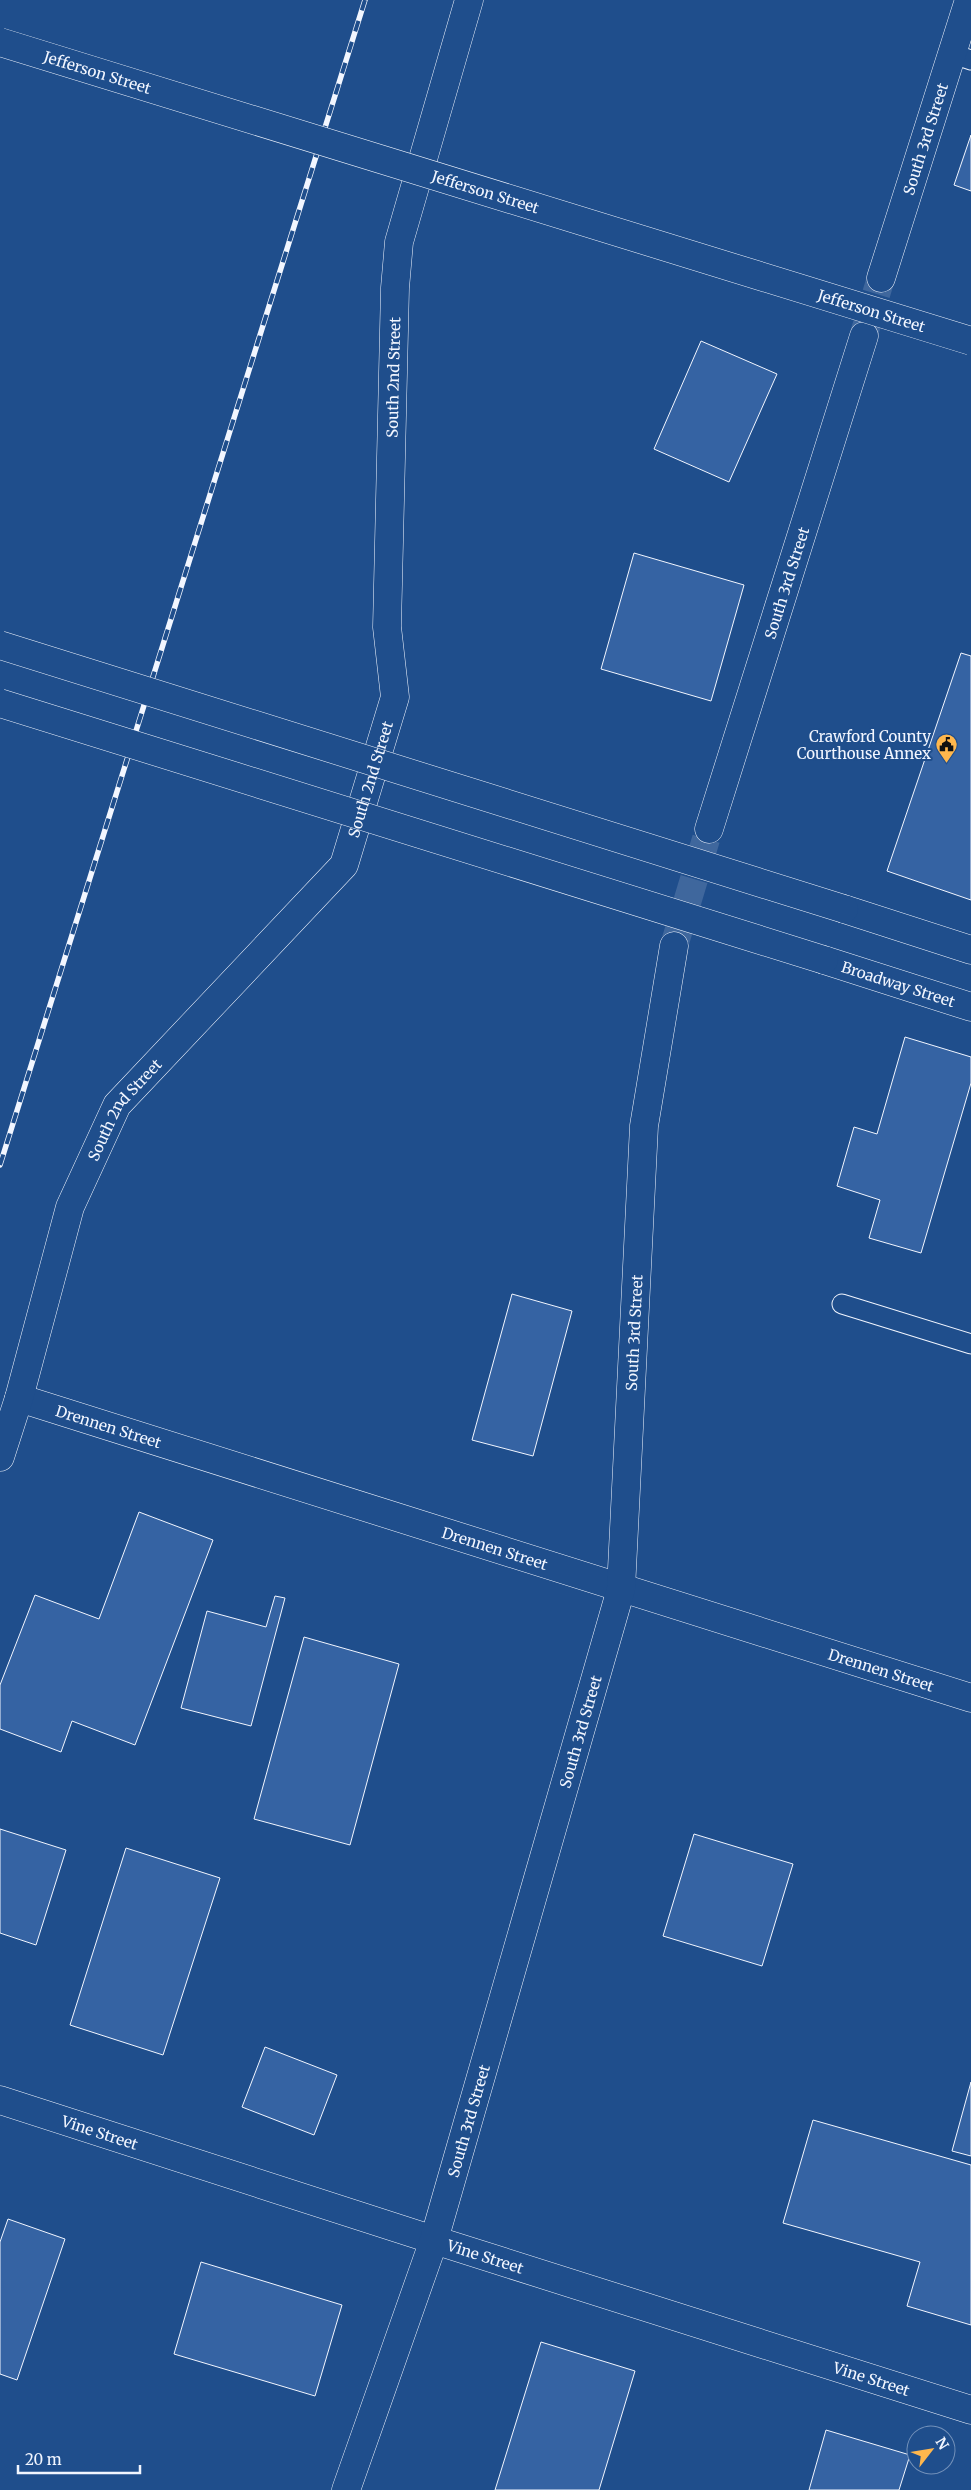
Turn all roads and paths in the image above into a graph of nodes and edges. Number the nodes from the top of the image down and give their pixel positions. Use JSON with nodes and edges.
{"nodes":[{"id":1,"x":469,"y":0,"type":"edge"},
{"id":2,"x":969,"y":0,"type":"edge"},
{"id":3,"x":0,"y":42,"type":"edge"},
{"id":4,"x":962,"y":57,"type":"edge"},
{"id":5,"x":881,"y":278,"type":"tunnel mouth"},
{"id":6,"x":864,"y":336,"type":"tunnel mouth"},
{"id":7,"x":971,"y":341,"type":"edge"},
{"id":8,"x":0,"y":645,"type":"edge"},
{"id":9,"x":0,"y":703,"type":"edge"},
{"id":10,"x":709,"y":829,"type":"tunnel mouth"},
{"id":11,"x":674,"y":946,"type":"tunnel mouth"},
{"id":12,"x":971,"y":950,"type":"edge"},
{"id":13,"x":971,"y":1007,"type":"edge"},
{"id":14,"x":842,"y":1304,"type":"dead end"},
{"id":15,"x":971,"y":1344,"type":"edge"},
{"id":16,"x":19,"y":1398,"type":"junction"},
{"id":17,"x":0,"y":1457,"type":"edge"},
{"id":18,"x":621,"y":1589,"type":"junction"},
{"id":19,"x":971,"y":1698,"type":"edge"},
{"id":20,"x":0,"y":2100,"type":"edge"},
{"id":21,"x":434,"y":2240,"type":"junction"},
{"id":22,"x":971,"y":2410,"type":"edge"},
{"id":23,"x":346,"y":2490,"type":"edge"}],
"edges":[{"from":1,"to":16,"type":"street","name":"South 2nd Street"},
{"from":2,"to":4,"type":"street","name":"South 3rd Street"},
{"from":3,"to":7,"type":"street","name":"Jefferson Street","bridge":true},
{"from":4,"to":5,"type":"street","name":"South 3rd Street"},
{"from":6,"to":10,"type":"street","name":"South 3rd Street"},
{"from":8,"to":12,"type":"street","bridge":true},
{"from":9,"to":13,"type":"street","name":"Broadway Street","bridge":true},
{"from":11,"to":18,"type":"street","name":"South 3rd Street"},
{"from":14,"to":15,"type":"lane"},
{"from":16,"to":17,"type":"street","name":"South 2nd Street"},
{"from":16,"to":18,"type":"street","name":"Drennen Street"},
{"from":18,"to":19,"type":"street","name":"Drennen Street"},
{"from":18,"to":21,"type":"street","name":"South 3rd Street"},
{"from":20,"to":21,"type":"street","name":"Vine Street"},
{"from":21,"to":22,"type":"street","name":"Vine Street"},
{"from":21,"to":23,"type":"street","name":"South 3rd Street"}]}
